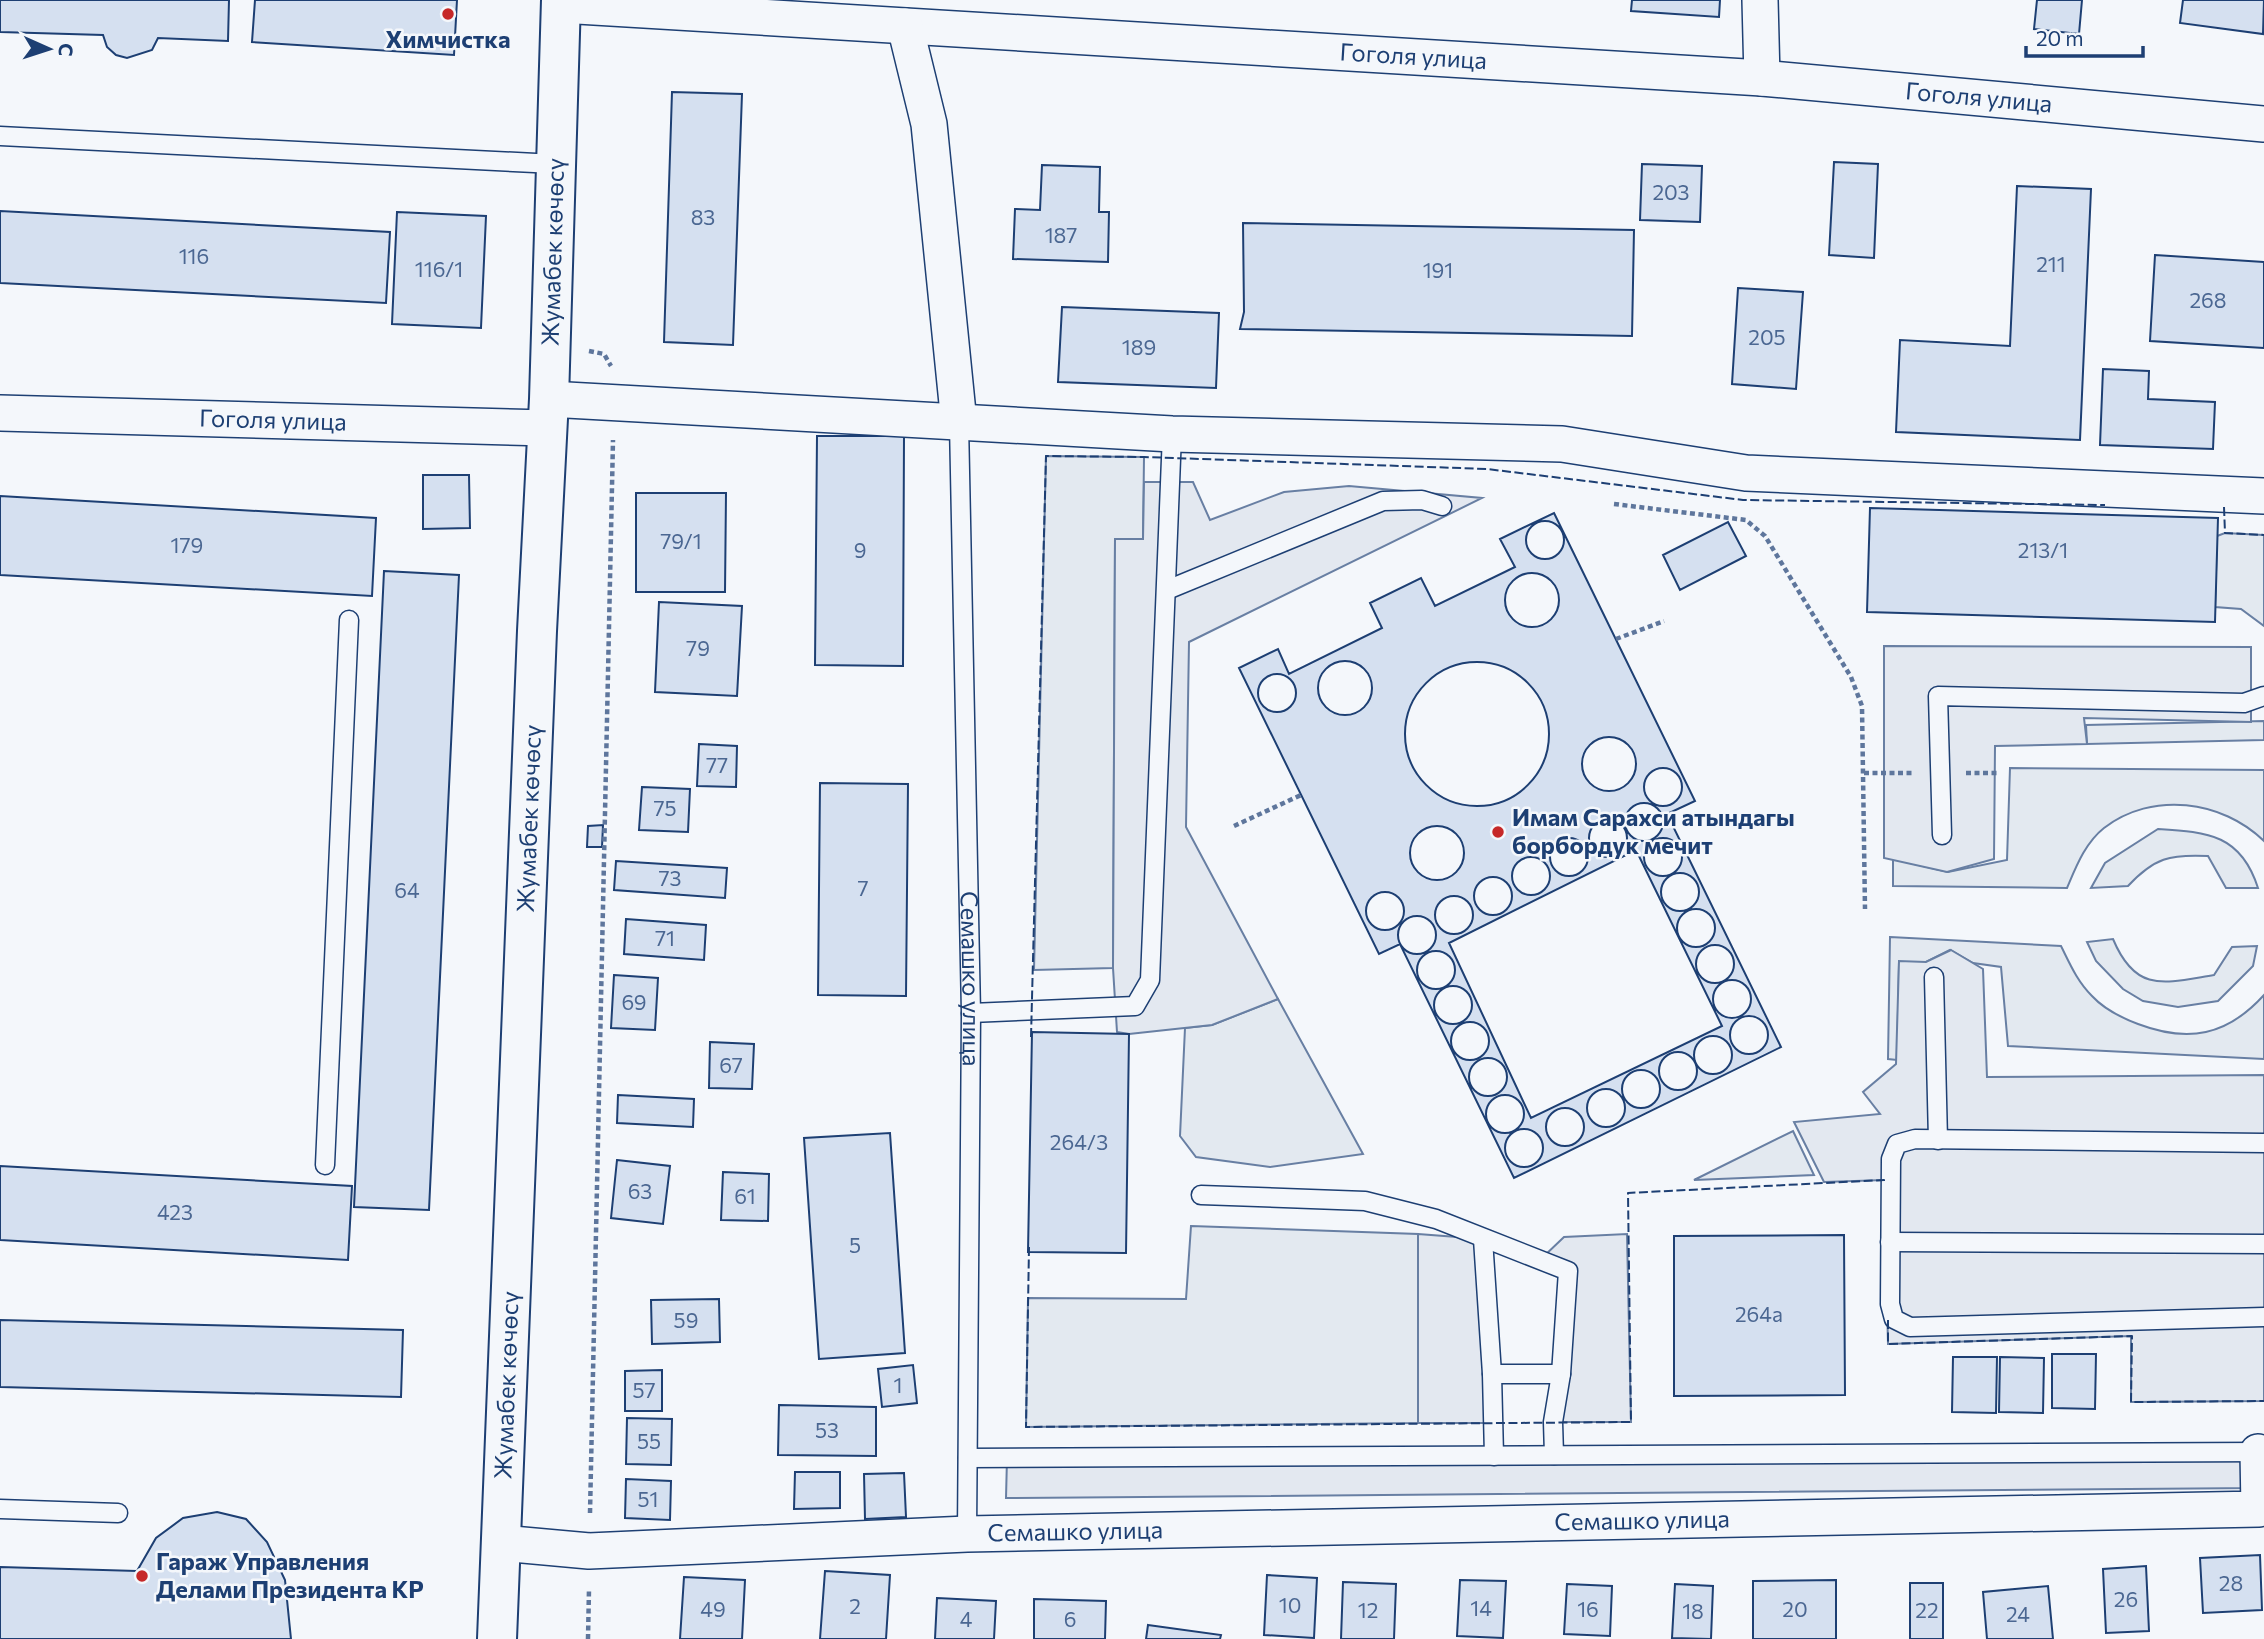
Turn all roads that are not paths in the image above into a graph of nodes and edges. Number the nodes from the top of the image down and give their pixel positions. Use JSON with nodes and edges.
{"nodes":[{"id":1,"x":1760,"y":0,"type":"edge"},
{"id":2,"x":561,"y":2,"type":"edge"},
{"id":3,"x":905,"y":26,"type":"junction"},
{"id":4,"x":1762,"y":78,"type":"junction"},
{"id":5,"x":2264,"y":124,"type":"edge"},
{"id":6,"x":0,"y":136,"type":"edge"},
{"id":7,"x":555,"y":164,"type":"junction"},
{"id":8,"x":0,"y":413,"type":"edge"},
{"id":9,"x":548,"y":413,"type":"junction"},
{"id":10,"x":958,"y":423,"type":"junction"},
{"id":11,"x":1172,"y":434,"type":"junction"},
{"id":12,"x":2264,"y":496,"type":"edge"},
{"id":13,"x":1442,"y":506,"type":"dead end"},
{"id":14,"x":1167,"y":590,"type":"junction"},
{"id":15,"x":349,"y":620,"type":"dead end"},
{"id":16,"x":2264,"y":696,"type":"edge"},
{"id":17,"x":1942,"y":835,"type":"dead end"},
{"id":18,"x":1934,"y":976,"type":"dead end"},
{"id":19,"x":971,"y":1013,"type":"junction"},
{"id":20,"x":1938,"y":1140,"type":"junction"},
{"id":21,"x":2264,"y":1143,"type":"edge"},
{"id":22,"x":325,"y":1165,"type":"dead end"},
{"id":23,"x":1201,"y":1195,"type":"dead end"},
{"id":24,"x":1483,"y":1238,"type":"junction"},
{"id":25,"x":1890,"y":1242,"type":"junction"},
{"id":26,"x":2264,"y":1244,"type":"edge"},
{"id":27,"x":2264,"y":1317,"type":"edge"},
{"id":28,"x":1492,"y":1374,"type":"junction"},
{"id":29,"x":1561,"y":1374,"type":"junction"},
{"id":30,"x":2261,"y":1452,"type":"edge"},
{"id":31,"x":1554,"y":1455,"type":"junction"},
{"id":32,"x":1494,"y":1456,"type":"junction"},
{"id":33,"x":968,"y":1458,"type":"junction"},
{"id":34,"x":0,"y":1509,"type":"edge"},
{"id":35,"x":118,"y":1513,"type":"dead end"},
{"id":36,"x":967,"y":1534,"type":"junction"},
{"id":37,"x":502,"y":1543,"type":"junction"},
{"id":38,"x":497,"y":1639,"type":"edge"}],
"edges":[{"from":1,"to":4,"type":"street"},
{"from":2,"to":3,"type":"street","name":"Гоголя улица"},
{"from":2,"to":7,"type":"street","name":"Жумабек көчөсү"},
{"from":3,"to":4,"type":"street","name":"Гоголя улица"},
{"from":3,"to":10,"type":"street"},
{"from":4,"to":5,"type":"street","name":"Гоголя улица"},
{"from":6,"to":7,"type":"lane"},
{"from":7,"to":9,"type":"street","name":"Жумабек көчөсү"},
{"from":8,"to":9,"type":"street","name":"Гоголя улица"},
{"from":9,"to":10,"type":"street","name":"Гоголя улица"},
{"from":9,"to":37,"type":"street","name":"Жумабек көчөсү"},
{"from":10,"to":11,"type":"street","name":"Гоголя улица"},
{"from":10,"to":19,"type":"lane","name":"Семашко улица"},
{"from":11,"to":12,"type":"street","name":"Гоголя улица"},
{"from":11,"to":14,"type":"lane"},
{"from":13,"to":14,"type":"lane"},
{"from":14,"to":19,"type":"lane"},
{"from":15,"to":22,"type":"lane"},
{"from":16,"to":17,"type":"lane"},
{"from":18,"to":20,"type":"lane"},
{"from":19,"to":33,"type":"lane","name":"Семашко улица"},
{"from":20,"to":21,"type":"lane"},
{"from":20,"to":25,"type":"lane"},
{"from":23,"to":24,"type":"lane"},
{"from":24,"to":28,"type":"lane"},
{"from":24,"to":29,"type":"lane"},
{"from":25,"to":26,"type":"lane"},
{"from":25,"to":27,"type":"lane"},
{"from":28,"to":29,"type":"lane"},
{"from":28,"to":32,"type":"lane"},
{"from":29,"to":31,"type":"lane"},
{"from":30,"to":31,"type":"lane"},
{"from":30,"to":36,"type":"street","name":"Семашко улица"},
{"from":31,"to":32,"type":"lane"},
{"from":32,"to":33,"type":"lane"},
{"from":33,"to":36,"type":"lane","name":"Семашко улица"},
{"from":34,"to":35,"type":"lane"},
{"from":36,"to":37,"type":"street","name":"Семашко улица"},
{"from":37,"to":38,"type":"street","name":"Жумабек көчөсү"}]}
